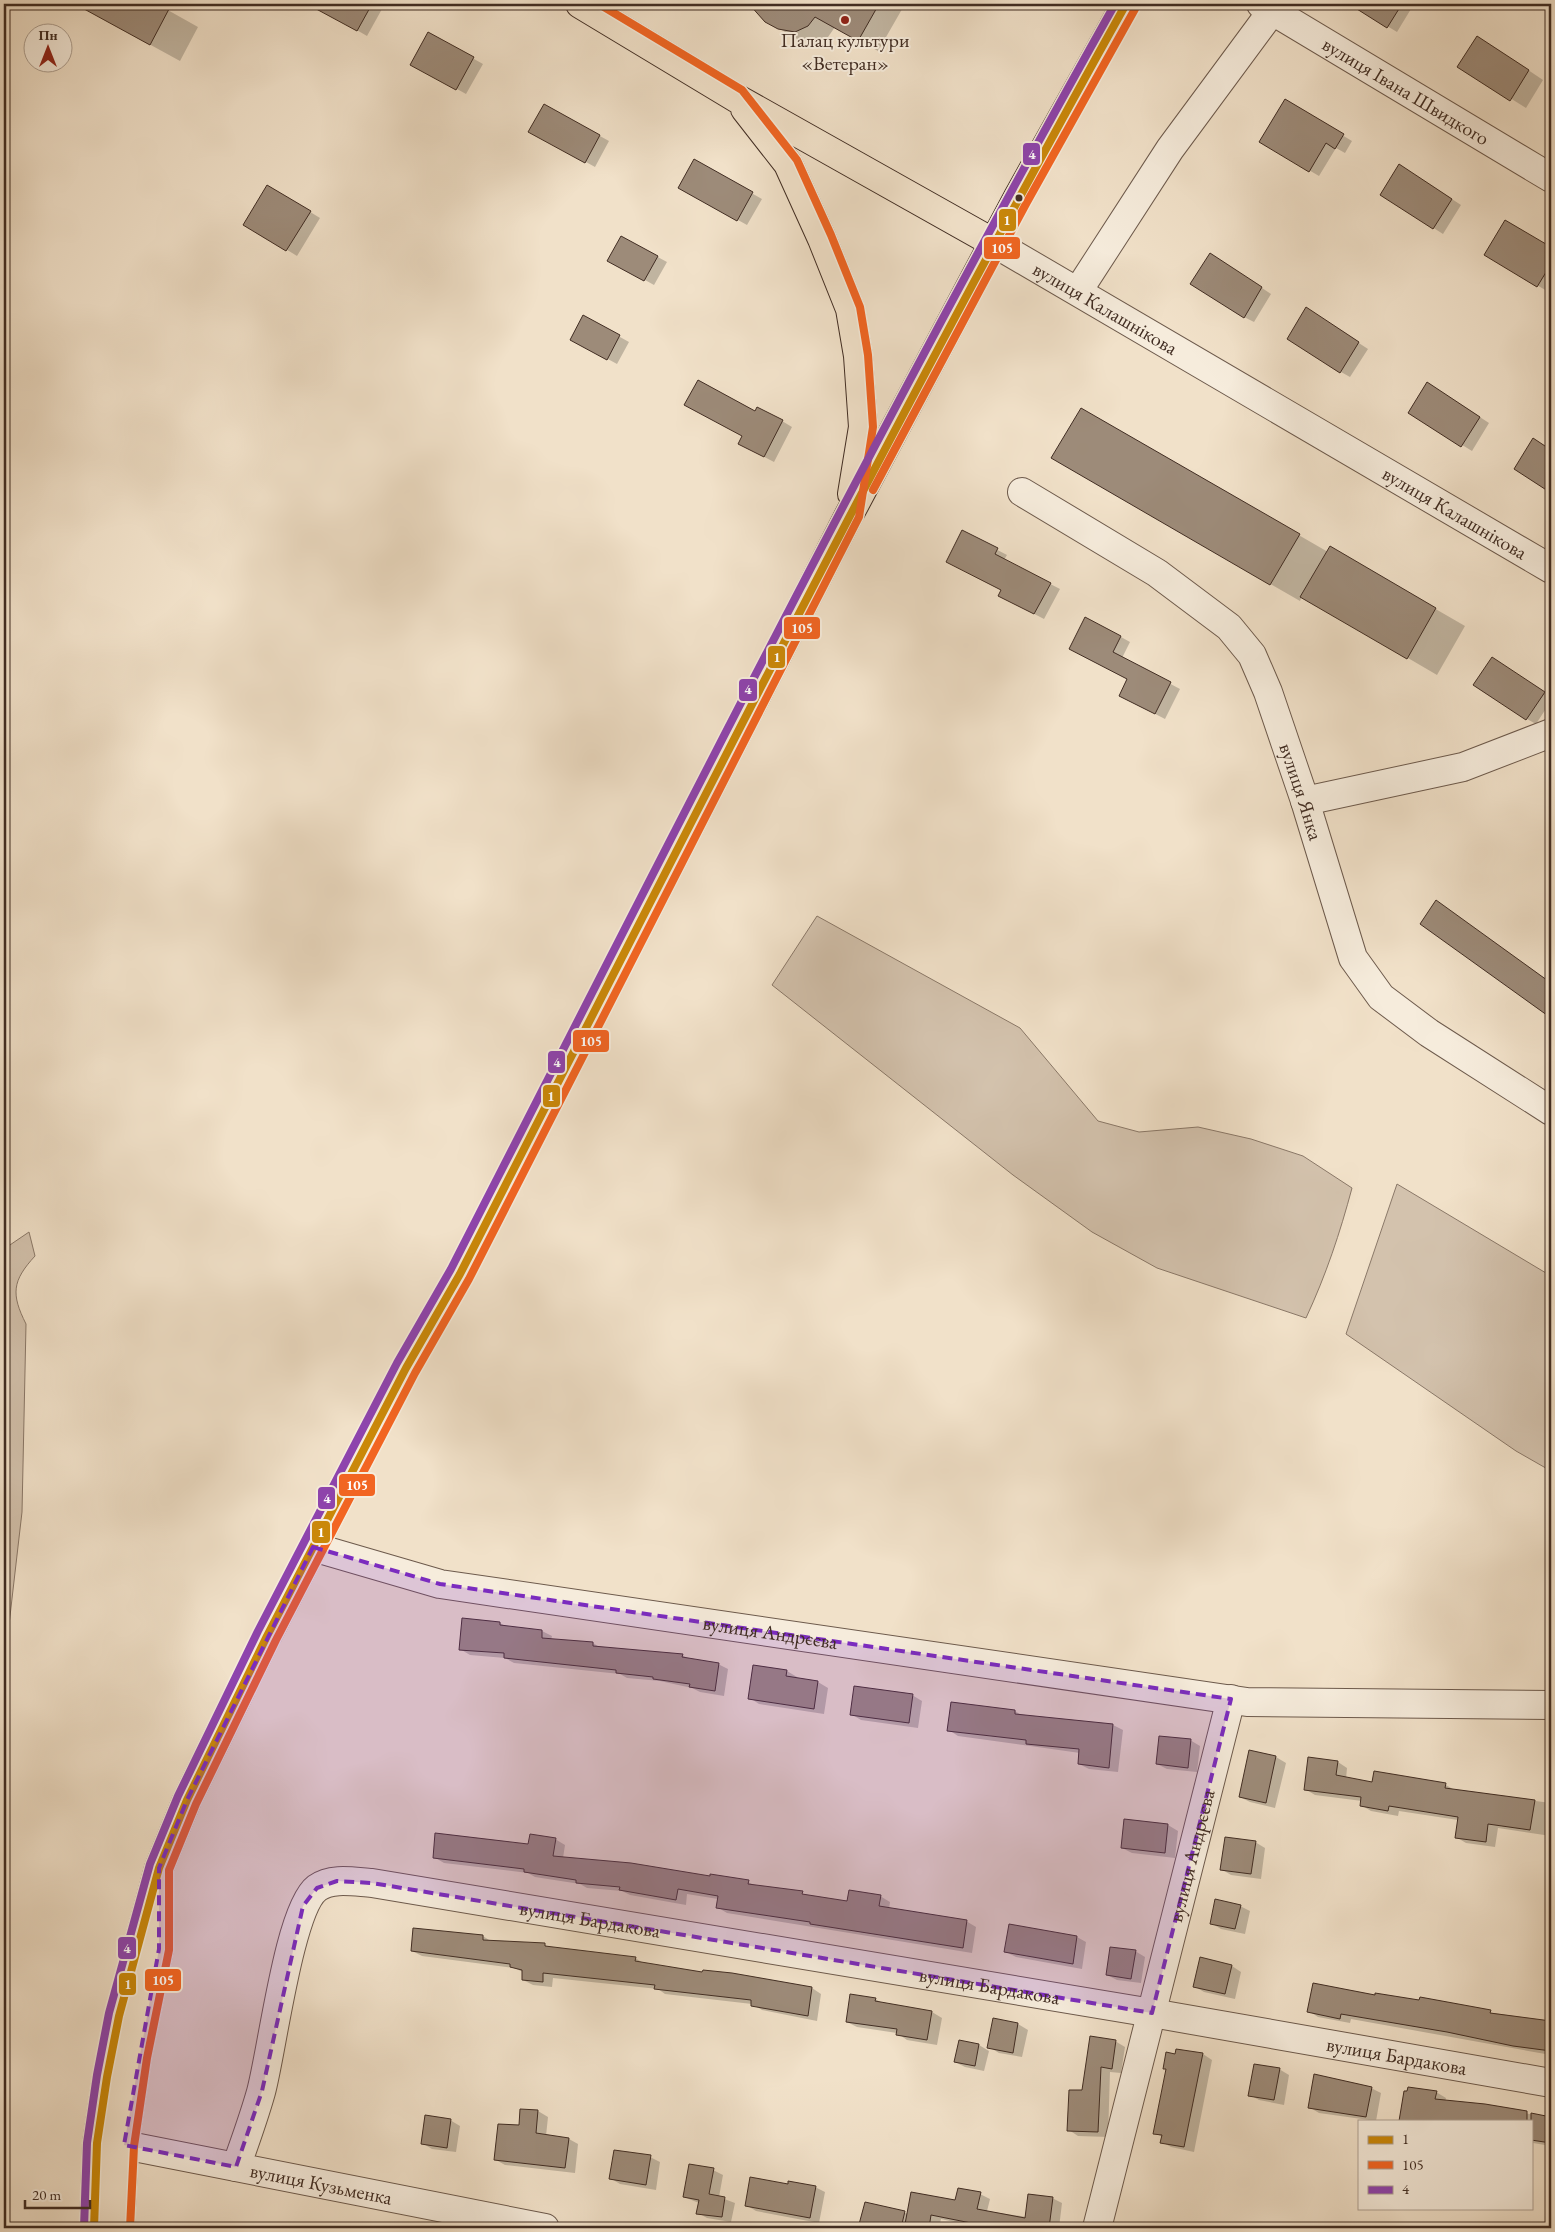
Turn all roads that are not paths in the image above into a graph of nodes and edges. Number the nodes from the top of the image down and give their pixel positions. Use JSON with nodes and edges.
{"nodes":[{"id":1,"x":580,"y":4,"type":"edge"},
{"id":2,"x":1126,"y":4,"type":"edge"},
{"id":3,"x":1269,"y":6,"type":"edge"},
{"id":4,"x":736,"y":98,"type":"junction"},
{"id":5,"x":1551,"y":178,"type":"edge"},
{"id":6,"x":994,"y":242,"type":"junction"},
{"id":7,"x":1078,"y":291,"type":"junction"},
{"id":8,"x":1022,"y":492,"type":"dead end"},
{"id":9,"x":848,"y":515,"type":"junction"},
{"id":10,"x":1551,"y":569,"type":"edge"},
{"id":11,"x":1551,"y":733,"type":"edge"},
{"id":12,"x":1305,"y":801,"type":"junction"},
{"id":13,"x":1551,"y":1111,"type":"edge"},
{"id":14,"x":313,"y":1547,"type":"junction"},
{"id":15,"x":1231,"y":1699,"type":"junction"},
{"id":16,"x":1551,"y":1705,"type":"edge"},
{"id":17,"x":1152,"y":2013,"type":"junction"},
{"id":18,"x":1551,"y":2083,"type":"edge"},
{"id":19,"x":111,"y":2144,"type":"junction"},
{"id":20,"x":236,"y":2167,"type":"junction"},
{"id":21,"x":94,"y":2228,"type":"edge"},
{"id":22,"x":120,"y":2228,"type":"edge"},
{"id":23,"x":545,"y":2228,"type":"edge"},
{"id":24,"x":1097,"y":2228,"type":"edge"}],
"edges":[{"from":1,"to":4,"type":"main road","name":"вулиця Калашнікова"},
{"from":2,"to":6,"type":"main road"},
{"from":3,"to":5,"type":"street","name":"вулиця Івана Швидкого"},
{"from":3,"to":7,"type":"street"},
{"from":4,"to":6,"type":"main road","name":"вулиця Калашнікова"},
{"from":4,"to":9,"type":"main road"},
{"from":6,"to":7,"type":"street","name":"вулиця Калашнікова"},
{"from":6,"to":9,"type":"main road"},
{"from":7,"to":10,"type":"street","name":"вулиця Калашнікова"},
{"from":8,"to":12,"type":"street","name":"вулиця Янка"},
{"from":9,"to":14,"type":"main road"},
{"from":11,"to":12,"type":"street"},
{"from":12,"to":13,"type":"street","name":"вулиця Янка"},
{"from":14,"to":15,"type":"street","name":"вулиця Андрєєва"},
{"from":14,"to":19,"type":"main road"},
{"from":15,"to":16,"type":"street","name":"вулиця Андрєєва"},
{"from":15,"to":17,"type":"street","name":"вулиця Андрєєва"},
{"from":17,"to":18,"type":"street","name":"вулиця Бардакова"},
{"from":17,"to":20,"type":"street","name":"вулиця Бардакова"},
{"from":17,"to":24,"type":"street"},
{"from":19,"to":20,"type":"street","name":"вулиця Кузьменка"},
{"from":19,"to":21,"type":"main road"},
{"from":19,"to":22,"type":"main road"},
{"from":20,"to":23,"type":"street","name":"вулиця Кузьменка"}]}
